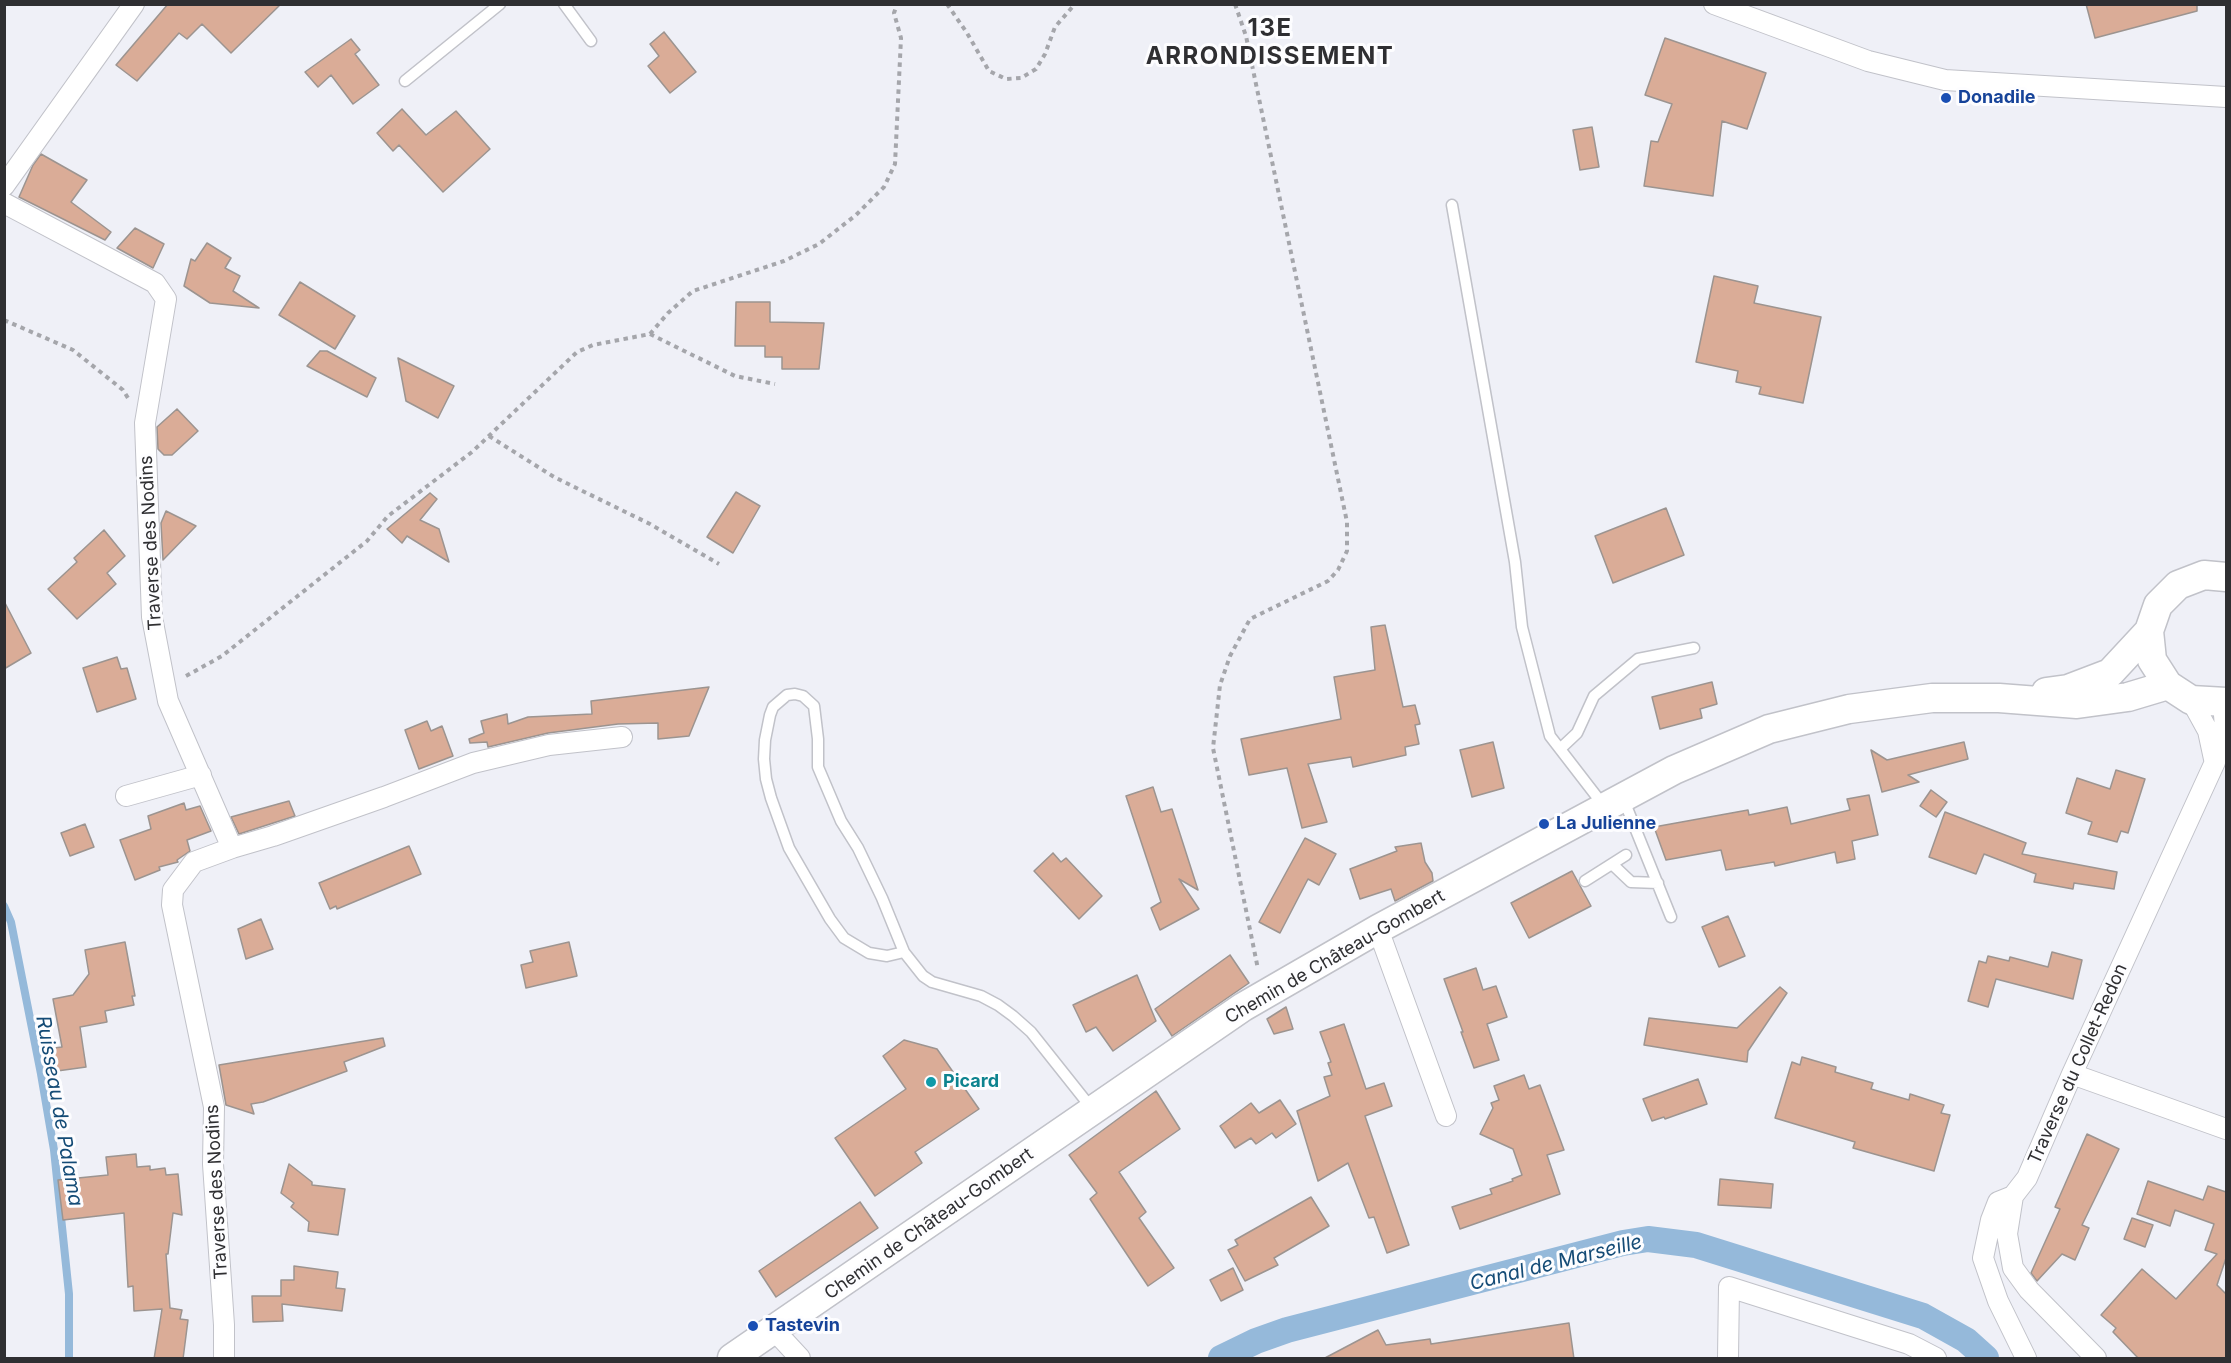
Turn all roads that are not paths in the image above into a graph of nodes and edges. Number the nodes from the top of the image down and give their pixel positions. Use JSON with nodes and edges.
{"nodes":[{"id":1,"x":134,"y":4,"type":"edge"},
{"id":2,"x":500,"y":4,"type":"edge"},
{"id":3,"x":564,"y":4,"type":"edge"},
{"id":4,"x":1714,"y":4,"type":"edge"},
{"id":5,"x":591,"y":40,"type":"dead end"},
{"id":6,"x":405,"y":81,"type":"dead end"},
{"id":7,"x":2226,"y":97,"type":"edge"},
{"id":8,"x":4,"y":186,"type":"edge"},
{"id":9,"x":4,"y":203,"type":"edge"},
{"id":10,"x":1452,"y":205,"type":"dead end"},
{"id":11,"x":2226,"y":577,"type":"edge"},
{"id":12,"x":2149,"y":631,"type":"junction"},
{"id":13,"x":1694,"y":648,"type":"dead end"},
{"id":14,"x":2180,"y":692,"type":"junction"},
{"id":15,"x":1999,"y":698,"type":"junction"},
{"id":16,"x":2225,"y":702,"type":"edge"},
{"id":17,"x":622,"y":737,"type":"dead end"},
{"id":18,"x":1560,"y":749,"type":"junction"},
{"id":19,"x":2215,"y":762,"type":"junction"},
{"id":20,"x":201,"y":775,"type":"junction"},
{"id":21,"x":126,"y":796,"type":"dead end"},
{"id":22,"x":1614,"y":803,"type":"junction"},
{"id":23,"x":232,"y":848,"type":"junction"},
{"id":24,"x":1626,"y":855,"type":"dead end"},
{"id":25,"x":1612,"y":864,"type":"junction"},
{"id":26,"x":1585,"y":881,"type":"dead end"},
{"id":27,"x":1658,"y":883,"type":"junction"},
{"id":28,"x":1671,"y":917,"type":"dead end"},
{"id":29,"x":1378,"y":929,"type":"junction"},
{"id":30,"x":904,"y":952,"type":"junction"},
{"id":31,"x":2072,"y":1074,"type":"junction"},
{"id":32,"x":1093,"y":1110,"type":"junction"},
{"id":33,"x":1446,"y":1116,"type":"dead end"},
{"id":34,"x":2226,"y":1129,"type":"edge"},
{"id":35,"x":2013,"y":1196,"type":"junction"},
{"id":36,"x":774,"y":1330,"type":"junction"},
{"id":37,"x":224,"y":1359,"type":"edge"},
{"id":38,"x":732,"y":1359,"type":"edge"},
{"id":39,"x":800,"y":1359,"type":"edge"},
{"id":40,"x":1728,"y":1359,"type":"edge"},
{"id":41,"x":1936,"y":1359,"type":"edge"},
{"id":42,"x":2026,"y":1359,"type":"edge"},
{"id":43,"x":2096,"y":1359,"type":"edge"}],
"edges":[{"from":1,"to":8,"type":"street"},
{"from":2,"to":6,"type":"lane"},
{"from":3,"to":5,"type":"lane"},
{"from":4,"to":7,"type":"street"},
{"from":9,"to":20,"type":"street","name":"Traverse des Nodins"},
{"from":10,"to":18,"type":"lane"},
{"from":11,"to":12,"type":"street"},
{"from":12,"to":14,"type":"street"},
{"from":12,"to":15,"type":"street","name":"Chemin de Château-Gombert"},
{"from":13,"to":18,"type":"lane"},
{"from":14,"to":15,"type":"street","name":"Chemin de Château-Gombert"},
{"from":14,"to":16,"type":"street"},
{"from":14,"to":19,"type":"street"},
{"from":15,"to":22,"type":"street","name":"Chemin de Château-Gombert"},
{"from":16,"to":19,"type":"street","name":"Traverse du Collet-Redon"},
{"from":17,"to":23,"type":"street"},
{"from":18,"to":22,"type":"lane"},
{"from":19,"to":31,"type":"street","name":"Traverse du Collet-Redon"},
{"from":20,"to":21,"type":"street"},
{"from":20,"to":23,"type":"street","name":"Traverse des Nodins"},
{"from":22,"to":27,"type":"lane"},
{"from":22,"to":29,"type":"street","name":"Chemin de Château-Gombert"},
{"from":23,"to":37,"type":"street","name":"Traverse des Nodins"},
{"from":24,"to":25,"type":"lane"},
{"from":25,"to":26,"type":"lane"},
{"from":25,"to":27,"type":"lane"},
{"from":27,"to":28,"type":"lane"},
{"from":29,"to":32,"type":"street","name":"Chemin de Château-Gombert"},
{"from":29,"to":33,"type":"street"},
{"from":30,"to":30,"type":"lane"},
{"from":30,"to":32,"type":"lane"},
{"from":31,"to":34,"type":"street"},
{"from":31,"to":35,"type":"street","name":"Traverse du Collet-Redon"},
{"from":32,"to":36,"type":"street","name":"Chemin de Château-Gombert"},
{"from":35,"to":42,"type":"street","name":"Traverse du Collet-Redon"},
{"from":35,"to":43,"type":"street"},
{"from":36,"to":38,"type":"street","name":"Chemin de Château-Gombert"},
{"from":36,"to":39,"type":"street"},
{"from":40,"to":41,"type":"street"}]}
